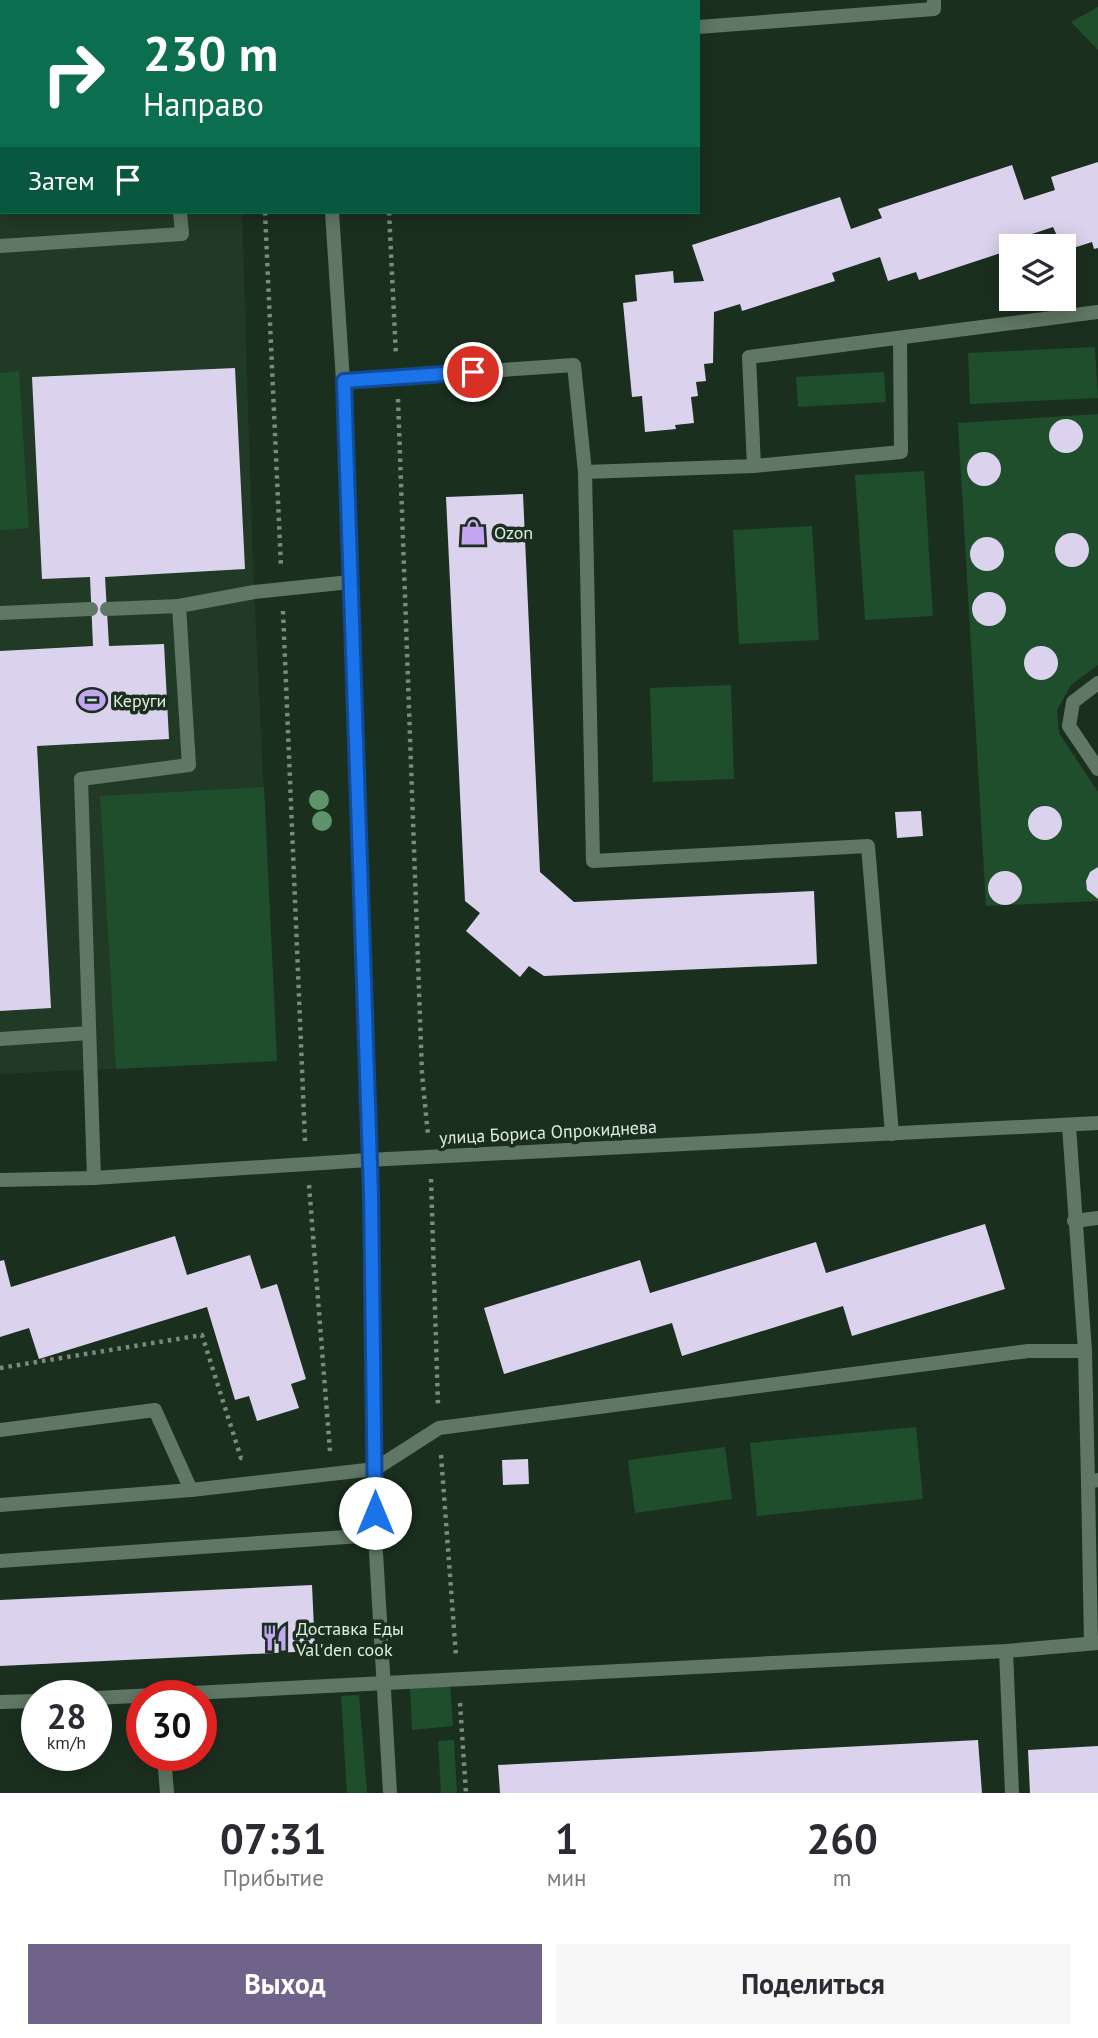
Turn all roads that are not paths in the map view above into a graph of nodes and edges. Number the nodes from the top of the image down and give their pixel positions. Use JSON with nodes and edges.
{"nodes":[{"id":1,"x":934,"y":0,"type":"edge"},
{"id":2,"x":700,"y":27,"type":"edge"},
{"id":3,"x":180,"y":214,"type":"edge"},
{"id":4,"x":332,"y":214,"type":"edge"},
{"id":5,"x":0,"y":246,"type":"edge"},
{"id":6,"x":1098,"y":312,"type":"edge"},
{"id":7,"x":900,"y":338,"type":"junction"},
{"id":8,"x":344,"y":381,"type":"junction"},
{"id":9,"x":754,"y":466,"type":"junction"},
{"id":10,"x":585,"y":472,"type":"junction"},
{"id":11,"x":351,"y":582,"type":"junction"},
{"id":12,"x":179,"y":606,"type":"junction"},
{"id":13,"x":92,"y":609,"type":"dead end"},
{"id":14,"x":107,"y":609,"type":"dead end"},
{"id":15,"x":0,"y":613,"type":"edge"},
{"id":16,"x":1098,"y":683,"type":"edge"},
{"id":17,"x":1098,"y":769,"type":"edge"},
{"id":18,"x":89,"y":1033,"type":"junction"},
{"id":19,"x":0,"y":1039,"type":"edge"},
{"id":20,"x":1098,"y":1123,"type":"edge"},
{"id":21,"x":1069,"y":1126,"type":"junction"},
{"id":22,"x":892,"y":1134,"type":"junction"},
{"id":23,"x":368,"y":1160,"type":"junction"},
{"id":24,"x":94,"y":1178,"type":"junction"},
{"id":25,"x":0,"y":1180,"type":"edge"},
{"id":26,"x":1098,"y":1218,"type":"edge"},
{"id":27,"x":1074,"y":1221,"type":"junction"},
{"id":28,"x":1085,"y":1351,"type":"junction"},
{"id":29,"x":0,"y":1430,"type":"edge"},
{"id":30,"x":375,"y":1469,"type":"junction"},
{"id":31,"x":1093,"y":1481,"type":"edge"},
{"id":32,"x":191,"y":1490,"type":"junction"},
{"id":33,"x":0,"y":1505,"type":"edge"},
{"id":34,"x":375,"y":1535,"type":"junction"},
{"id":35,"x":0,"y":1561,"type":"edge"},
{"id":36,"x":1095,"y":1643,"type":"edge"},
{"id":37,"x":1006,"y":1651,"type":"junction"},
{"id":38,"x":383,"y":1682,"type":"junction"},
{"id":39,"x":217,"y":1692,"type":"edge"},
{"id":40,"x":21,"y":1701,"type":"edge"},
{"id":41,"x":0,"y":1702,"type":"edge"},
{"id":42,"x":165,"y":1771,"type":"edge"},
{"id":43,"x":167,"y":1793,"type":"edge"},
{"id":44,"x":390,"y":1793,"type":"edge"},
{"id":45,"x":1012,"y":1793,"type":"edge"}],
"edges":[{"from":1,"to":2,"type":"street"},
{"from":3,"to":5,"type":"street"},
{"from":4,"to":8,"type":"street"},
{"from":6,"to":7,"type":"street"},
{"from":7,"to":9,"type":"street"},
{"from":7,"to":9,"type":"street"},
{"from":8,"to":10,"type":"street"},
{"from":8,"to":11,"type":"street"},
{"from":9,"to":10,"type":"street"},
{"from":10,"to":22,"type":"street"},
{"from":11,"to":12,"type":"street"},
{"from":11,"to":23,"type":"street"},
{"from":12,"to":14,"type":"street"},
{"from":12,"to":18,"type":"street"},
{"from":13,"to":15,"type":"street"},
{"from":16,"to":17,"type":"street"},
{"from":18,"to":19,"type":"street"},
{"from":18,"to":24,"type":"street"},
{"from":20,"to":21,"type":"street","name":"улица Бориса Опрокиднева"},
{"from":21,"to":22,"type":"street","name":"улица Бориса Опрокиднева"},
{"from":21,"to":27,"type":"street"},
{"from":22,"to":23,"type":"street","name":"улица Бориса Опрокиднева"},
{"from":23,"to":24,"type":"street","name":"улица Бориса Опрокиднева"},
{"from":23,"to":30,"type":"street"},
{"from":24,"to":25,"type":"street","name":"улица Бориса Опрокиднева"},
{"from":26,"to":27,"type":"street"},
{"from":27,"to":28,"type":"street"},
{"from":28,"to":30,"type":"street"},
{"from":28,"to":31,"type":"street"},
{"from":29,"to":32,"type":"street"},
{"from":30,"to":32,"type":"street"},
{"from":30,"to":34,"type":"street"},
{"from":31,"to":36,"type":"street"},
{"from":32,"to":33,"type":"street"},
{"from":34,"to":35,"type":"street"},
{"from":34,"to":38,"type":"street"},
{"from":36,"to":37,"type":"street"},
{"from":37,"to":38,"type":"street"},
{"from":37,"to":45,"type":"street"},
{"from":38,"to":39,"type":"street"},
{"from":38,"to":44,"type":"street"},
{"from":40,"to":41,"type":"street"},
{"from":42,"to":43,"type":"street"}]}
